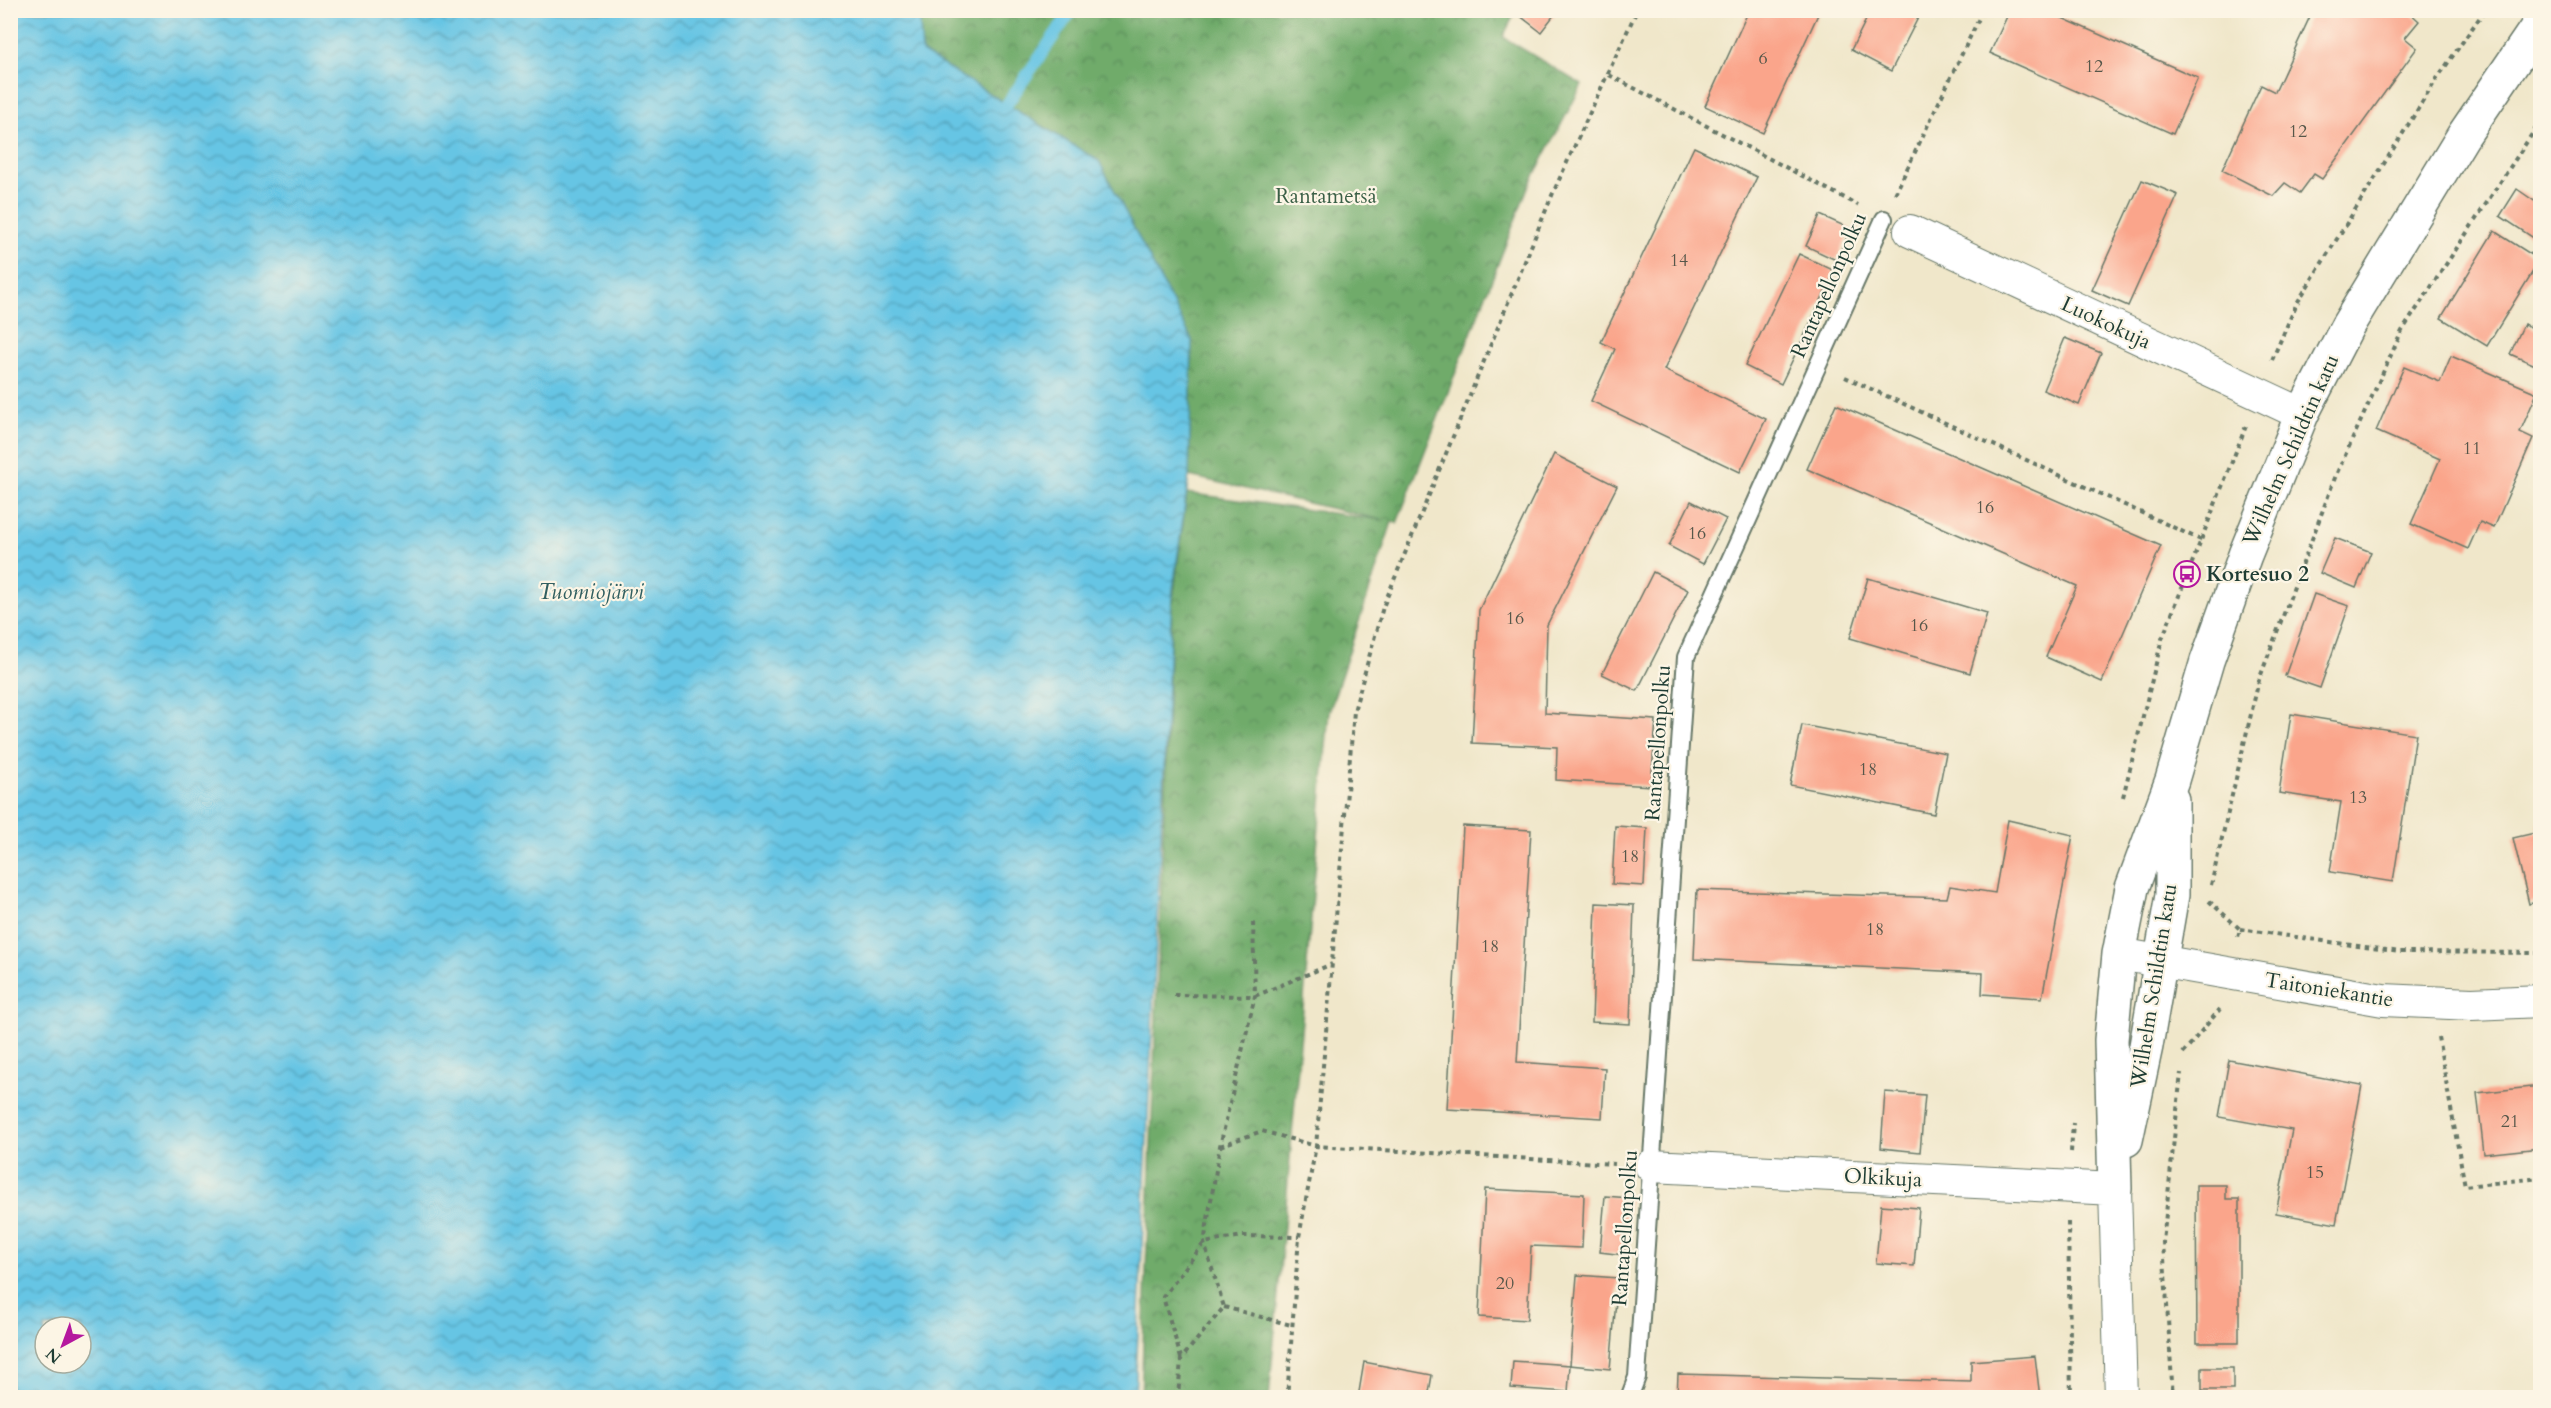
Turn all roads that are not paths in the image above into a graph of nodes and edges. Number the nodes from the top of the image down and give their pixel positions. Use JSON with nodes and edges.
{"nodes":[{"id":1,"x":2541,"y":23,"type":"edge"},
{"id":2,"x":1897,"y":225,"type":"joint"},
{"id":3,"x":2302,"y":414,"type":"junction"},
{"id":4,"x":2172,"y":780,"type":"junction"},
{"id":5,"x":2119,"y":954,"type":"junction"},
{"id":6,"x":2159,"y":962,"type":"junction"},
{"id":7,"x":2541,"y":1001,"type":"edge"},
{"id":8,"x":1652,"y":1166,"type":"junction"},
{"id":9,"x":2115,"y":1189,"type":"junction"},
{"id":10,"x":1629,"y":1398,"type":"edge"},
{"id":11,"x":2121,"y":1398,"type":"edge"}],
"edges":[{"from":1,"to":3,"type":"street","name":"Wilhelm Schildtin katu"},
{"from":2,"to":3,"type":"street","name":"Luokokuja"},
{"from":2,"to":8,"type":"lane","name":"Rantapellonpolku"},
{"from":3,"to":4,"type":"street","name":"Wilhelm Schildtin katu"},
{"from":4,"to":5,"type":"street","name":"Wilhelm Schildtin katu"},
{"from":4,"to":6,"type":"street","name":"Wilhelm Schildtin katu"},
{"from":5,"to":6,"type":"street","name":"Taitoniekantie"},
{"from":5,"to":9,"type":"street","name":"Wilhelm Schildtin katu"},
{"from":6,"to":7,"type":"street","name":"Taitoniekantie"},
{"from":6,"to":9,"type":"street","name":"Wilhelm Schildtin katu"},
{"from":8,"to":9,"type":"street","name":"Olkikuja"},
{"from":8,"to":10,"type":"lane","name":"Rantapellonpolku"},
{"from":9,"to":11,"type":"street","name":"Wilhelm Schildtin katu"}]}
